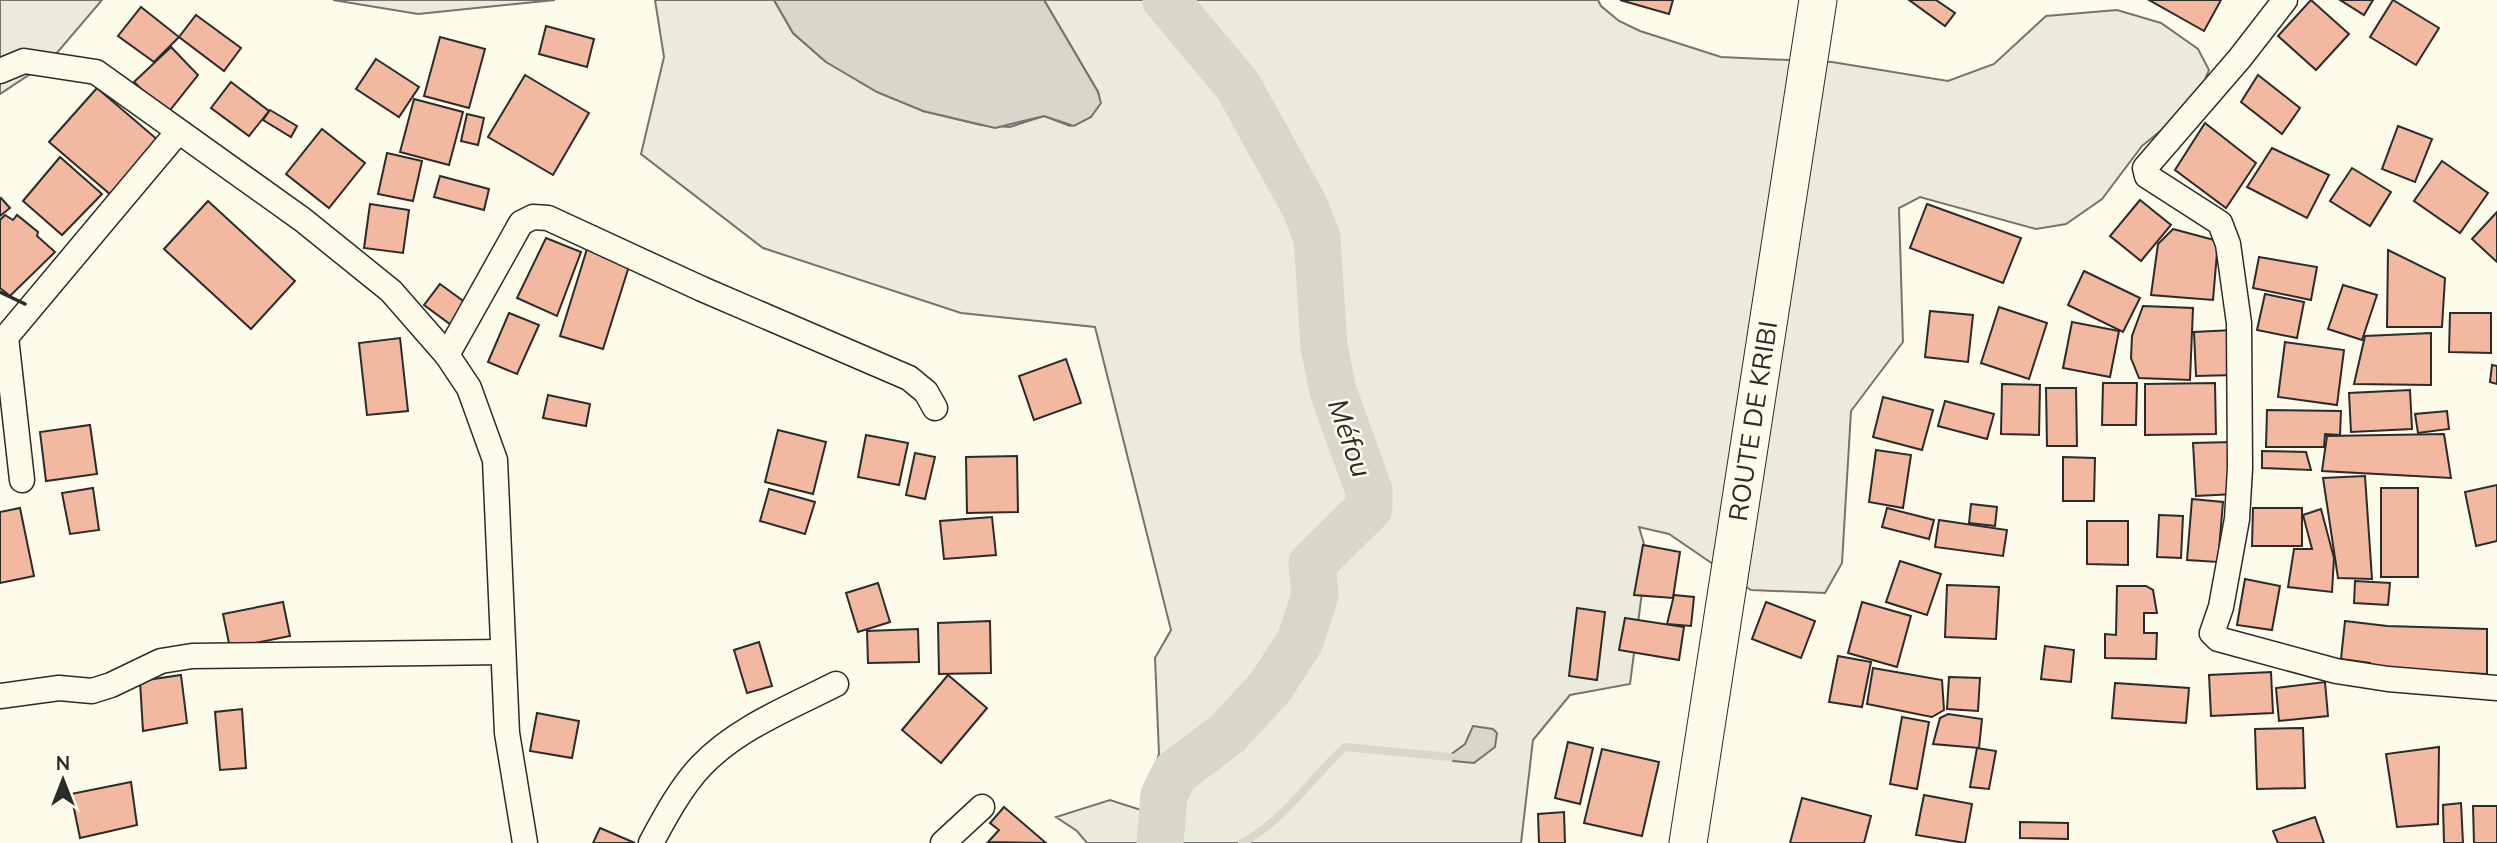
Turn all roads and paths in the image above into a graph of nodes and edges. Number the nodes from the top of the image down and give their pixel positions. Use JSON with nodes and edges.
{"nodes":[{"id":1,"x":1818,"y":0,"type":"edge"},
{"id":2,"x":2285,"y":0,"type":"edge"},
{"id":3,"x":0,"y":71,"type":"edge"},
{"id":4,"x":177,"y":133,"type":"junction"},
{"id":5,"x":447,"y":355,"type":"junction"},
{"id":6,"x":934,"y":408,"type":"dead end"},
{"id":7,"x":22,"y":480,"type":"dead end"},
{"id":8,"x":503,"y":652,"type":"junction"},
{"id":9,"x":836,"y":684,"type":"dead end"},
{"id":10,"x":2497,"y":688,"type":"edge"},
{"id":11,"x":0,"y":696,"type":"edge"},
{"id":12,"x":982,"y":807,"type":"dead end"},
{"id":13,"x":525,"y":843,"type":"edge"},
{"id":14,"x":651,"y":843,"type":"edge"},
{"id":15,"x":943,"y":843,"type":"edge"},
{"id":16,"x":1688,"y":843,"type":"edge"}],
"edges":[{"from":1,"to":16,"type":"main road","name":"ROUTE DE KRIBI"},
{"from":2,"to":10,"type":"street"},
{"from":3,"to":4,"type":"street"},
{"from":4,"to":5,"type":"street"},
{"from":4,"to":7,"type":"street"},
{"from":5,"to":6,"type":"street"},
{"from":5,"to":8,"type":"street"},
{"from":8,"to":11,"type":"street"},
{"from":8,"to":13,"type":"street"},
{"from":9,"to":14,"type":"street"},
{"from":12,"to":15,"type":"street"}]}
